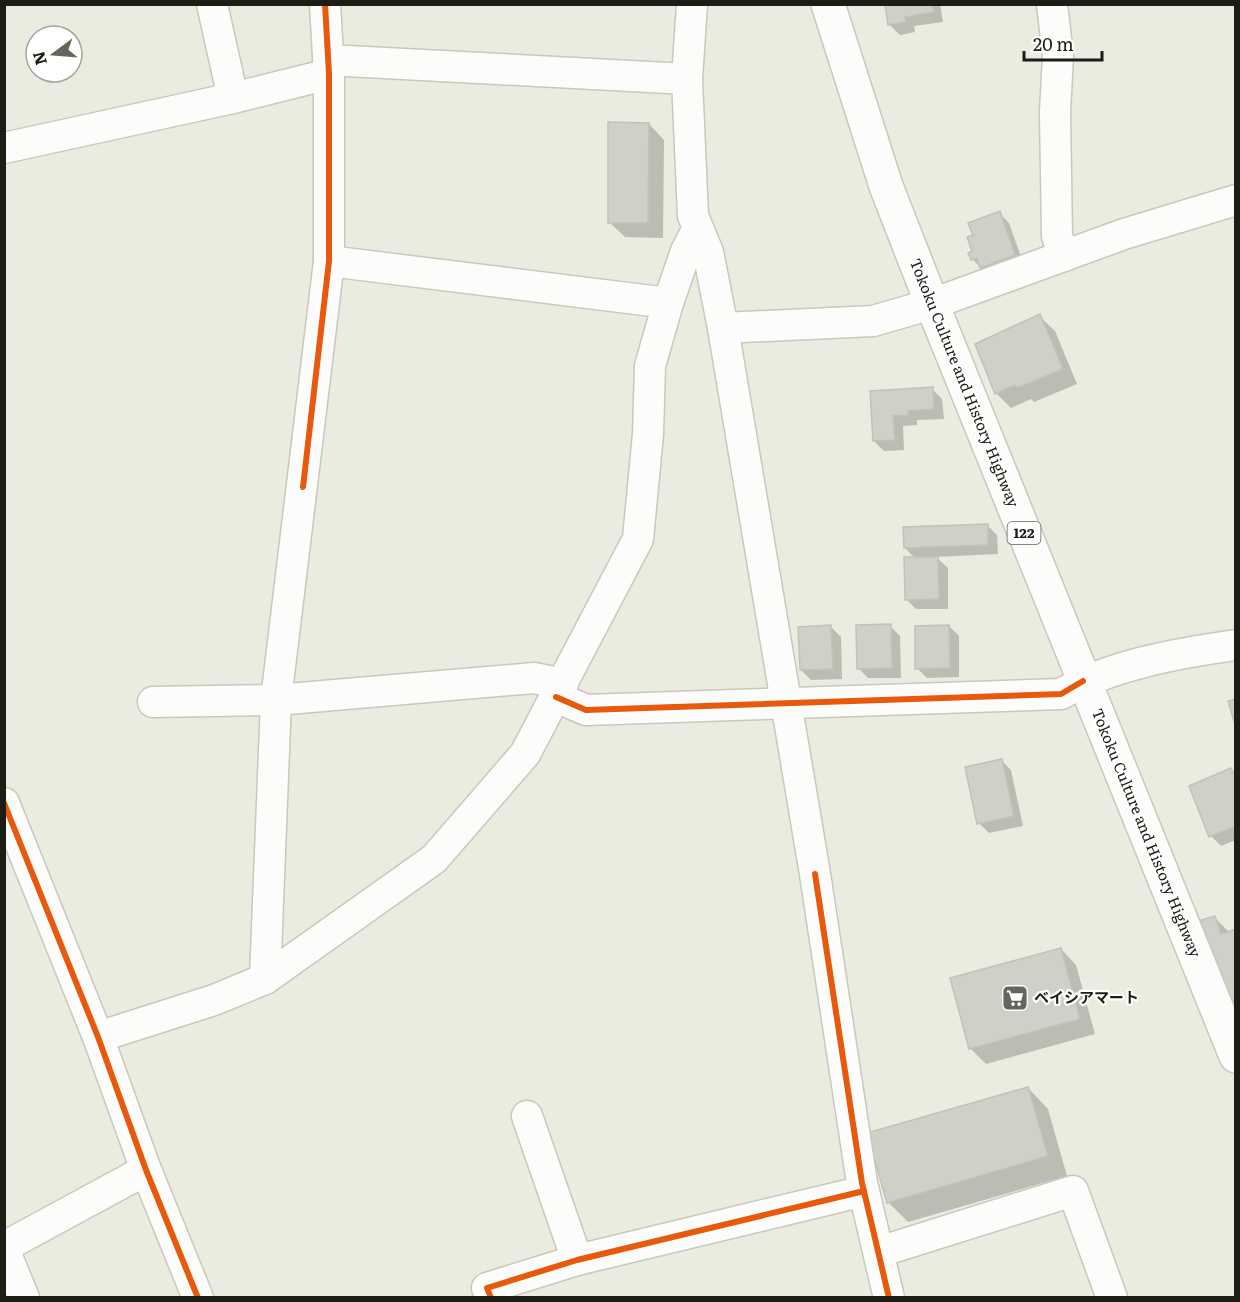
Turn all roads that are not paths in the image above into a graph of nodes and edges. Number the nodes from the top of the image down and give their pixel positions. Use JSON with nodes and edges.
{"nodes":[{"id":1,"x":212,"y":4,"type":"edge"},
{"id":2,"x":325,"y":4,"type":"edge"},
{"id":3,"x":692,"y":4,"type":"edge"},
{"id":4,"x":828,"y":4,"type":"edge"},
{"id":5,"x":1052,"y":4,"type":"edge"},
{"id":6,"x":328,"y":67,"type":"junction"},
{"id":7,"x":687,"y":79,"type":"junction"},
{"id":8,"x":233,"y":98,"type":"junction"},
{"id":9,"x":4,"y":147,"type":"edge"},
{"id":10,"x":1236,"y":200,"type":"edge"},
{"id":11,"x":697,"y":230,"type":"junction"},
{"id":12,"x":1064,"y":256,"type":"junction"},
{"id":13,"x":329,"y":261,"type":"junction"},
{"id":14,"x":668,"y":303,"type":"junction"},
{"id":15,"x":932,"y":304,"type":"junction"},
{"id":16,"x":723,"y":328,"type":"junction"},
{"id":17,"x":1236,"y":645,"type":"edge"},
{"id":18,"x":1083,"y":681,"type":"junction"},
{"id":19,"x":560,"y":691,"type":"junction"},
{"id":20,"x":276,"y":700,"type":"junction"},
{"id":21,"x":153,"y":702,"type":"dead end"},
{"id":22,"x":787,"y":705,"type":"junction"},
{"id":23,"x":4,"y":803,"type":"edge"},
{"id":24,"x":265,"y":979,"type":"junction"},
{"id":25,"x":1227,"y":1010,"type":"edge"},
{"id":26,"x":98,"y":1037,"type":"junction"},
{"id":27,"x":1236,"y":1056,"type":"edge"},
{"id":28,"x":527,"y":1116,"type":"dead end"},
{"id":29,"x":146,"y":1170,"type":"junction"},
{"id":30,"x":864,"y":1191,"type":"junction"},
{"id":31,"x":4,"y":1248,"type":"edge"},
{"id":32,"x":879,"y":1252,"type":"junction"},
{"id":33,"x":577,"y":1260,"type":"junction"},
{"id":34,"x":1112,"y":1297,"type":"edge"},
{"id":35,"x":24,"y":1298,"type":"edge"},
{"id":36,"x":198,"y":1298,"type":"edge"},
{"id":37,"x":491,"y":1298,"type":"edge"},
{"id":38,"x":889,"y":1298,"type":"edge"}],
"edges":[{"from":1,"to":8,"type":"street"},
{"from":2,"to":6,"type":"street"},
{"from":3,"to":7,"type":"street"},
{"from":4,"to":15,"type":"highway","name":"Tokoku Culture and History Highway","number":"122"},
{"from":5,"to":12,"type":"street"},
{"from":6,"to":7,"type":"street"},
{"from":6,"to":8,"type":"street"},
{"from":6,"to":13,"type":"street"},
{"from":7,"to":11,"type":"street"},
{"from":8,"to":9,"type":"street"},
{"from":10,"to":12,"type":"street"},
{"from":11,"to":14,"type":"street"},
{"from":11,"to":16,"type":"street"},
{"from":12,"to":15,"type":"street"},
{"from":13,"to":14,"type":"street"},
{"from":13,"to":20,"type":"street"},
{"from":14,"to":19,"type":"street"},
{"from":15,"to":16,"type":"street"},
{"from":15,"to":18,"type":"highway","name":"Tokoku Culture and History Highway","number":"122"},
{"from":16,"to":22,"type":"street"},
{"from":17,"to":18,"type":"street"},
{"from":18,"to":22,"type":"street"},
{"from":18,"to":25,"type":"highway","name":"Tokoku Culture and History Highway","number":"122"},
{"from":19,"to":20,"type":"street"},
{"from":19,"to":22,"type":"street"},
{"from":19,"to":24,"type":"street"},
{"from":20,"to":21,"type":"street"},
{"from":20,"to":24,"type":"street"},
{"from":22,"to":30,"type":"street"},
{"from":23,"to":26,"type":"street"},
{"from":24,"to":26,"type":"street"},
{"from":25,"to":27,"type":"highway","name":"Tokoku Culture and History Highway","number":"122"},
{"from":26,"to":29,"type":"street"},
{"from":28,"to":33,"type":"street"},
{"from":29,"to":31,"type":"street"},
{"from":29,"to":36,"type":"street"},
{"from":30,"to":32,"type":"street"},
{"from":30,"to":33,"type":"street"},
{"from":31,"to":35,"type":"street"},
{"from":32,"to":34,"type":"street"},
{"from":32,"to":38,"type":"street"},
{"from":33,"to":37,"type":"street"}]}
